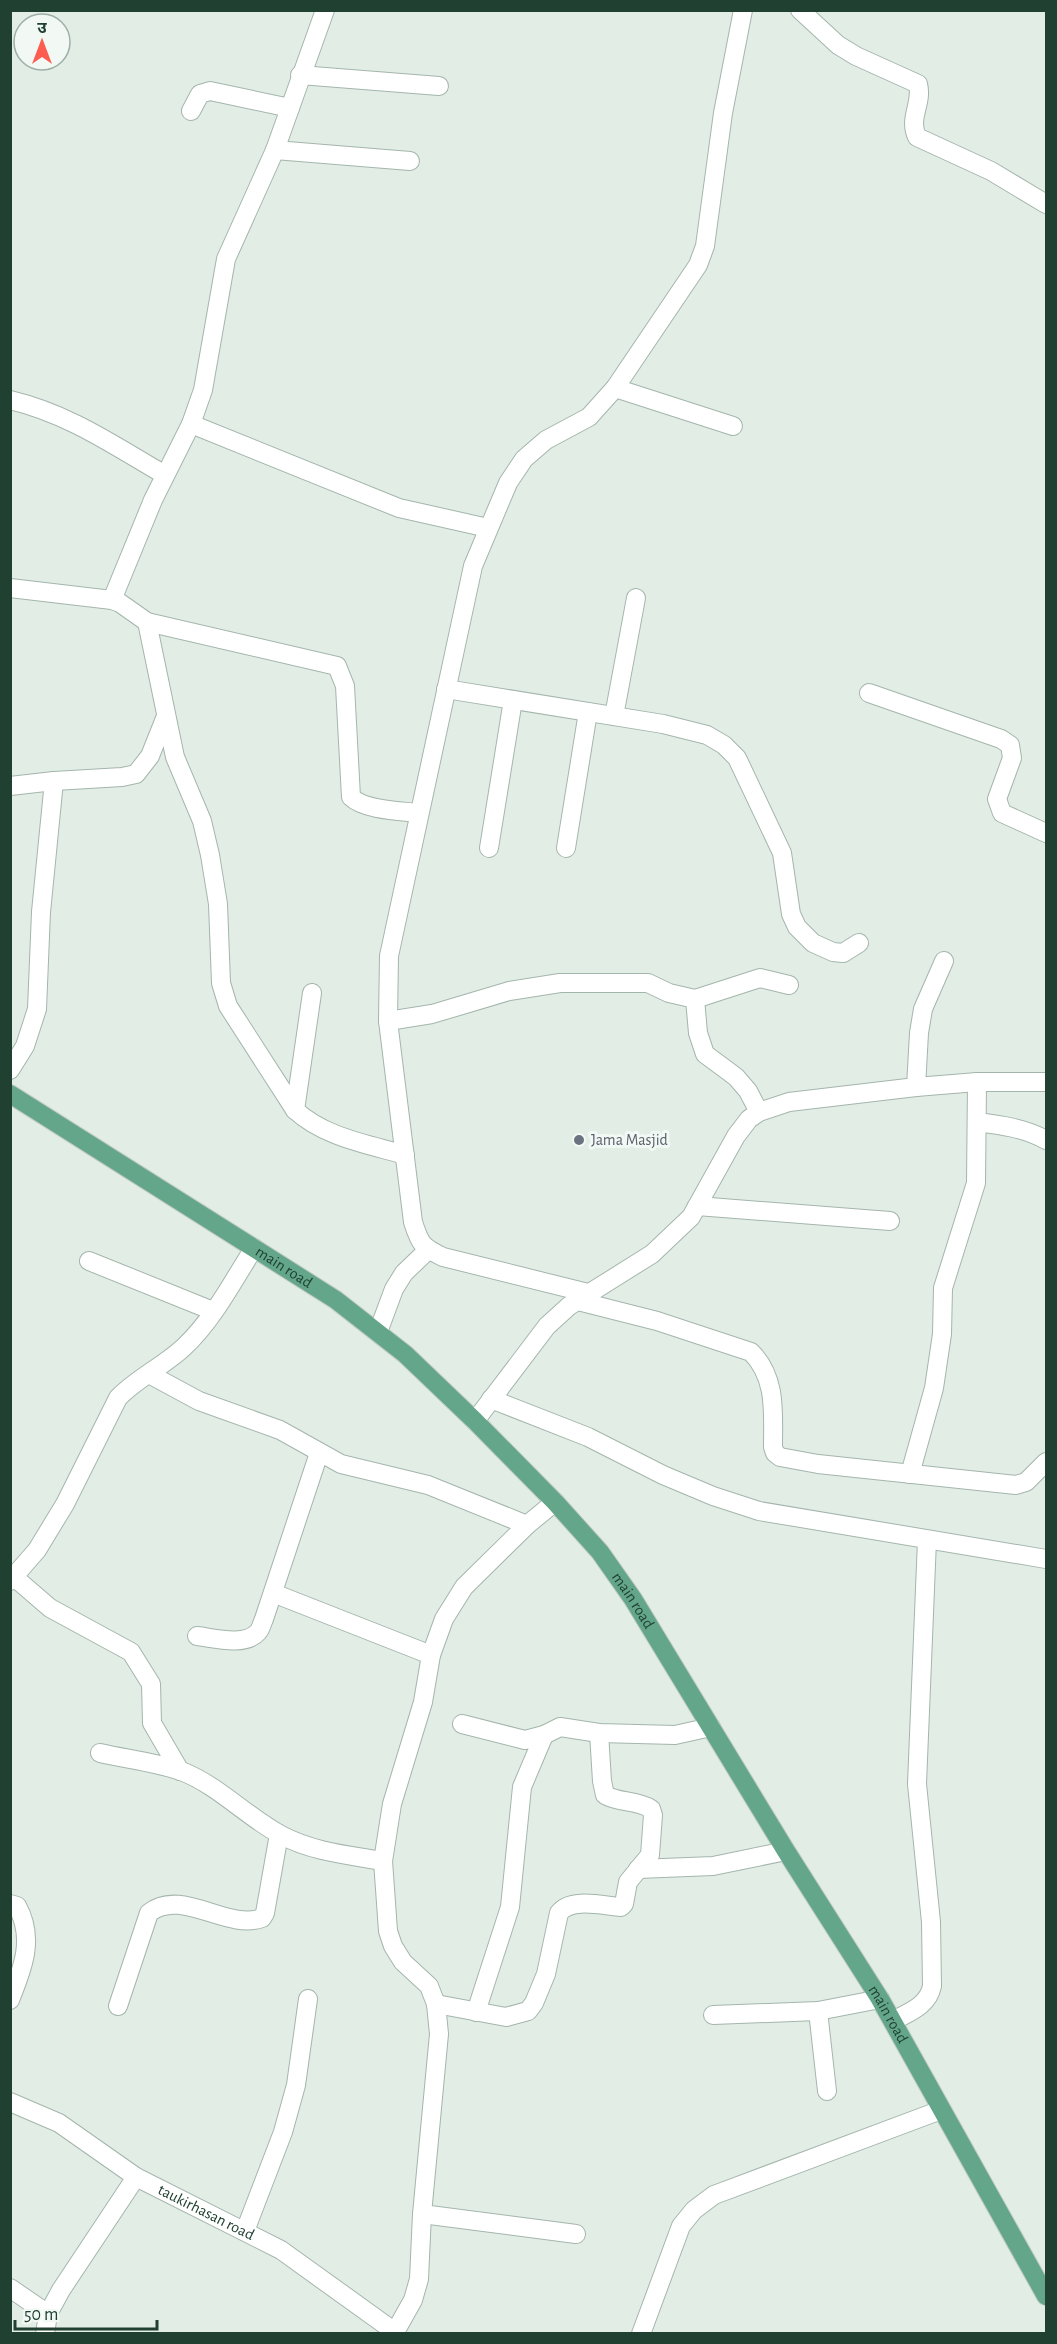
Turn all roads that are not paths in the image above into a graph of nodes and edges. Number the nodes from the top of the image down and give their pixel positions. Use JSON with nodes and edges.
{"nodes":[{"id":1,"x":325,"y":10,"type":"edge"},
{"id":2,"x":743,"y":10,"type":"edge"},
{"id":3,"x":800,"y":10,"type":"edge"},
{"id":4,"x":300,"y":75,"type":"junction"},
{"id":5,"x":439,"y":86,"type":"dead end"},
{"id":6,"x":290,"y":108,"type":"junction"},
{"id":7,"x":191,"y":111,"type":"dead end"},
{"id":8,"x":275,"y":150,"type":"junction"},
{"id":9,"x":410,"y":161,"type":"dead end"},
{"id":10,"x":1047,"y":204,"type":"edge"},
{"id":11,"x":615,"y":388,"type":"junction"},
{"id":12,"x":10,"y":400,"type":"edge"},
{"id":13,"x":191,"y":424,"type":"junction"},
{"id":14,"x":733,"y":426,"type":"dead end"},
{"id":15,"x":165,"y":475,"type":"junction"},
{"id":16,"x":488,"y":528,"type":"junction"},
{"id":17,"x":10,"y":588,"type":"edge"},
{"id":18,"x":636,"y":598,"type":"dead end"},
{"id":19,"x":111,"y":600,"type":"junction"},
{"id":20,"x":147,"y":622,"type":"junction"},
{"id":21,"x":446,"y":689,"type":"junction"},
{"id":22,"x":869,"y":693,"type":"dead end"},
{"id":23,"x":513,"y":700,"type":"junction"},
{"id":24,"x":588,"y":712,"type":"junction"},
{"id":25,"x":166,"y":716,"type":"junction"},
{"id":26,"x":614,"y":716,"type":"junction"},
{"id":27,"x":54,"y":781,"type":"junction"},
{"id":28,"x":10,"y":786,"type":"edge"},
{"id":29,"x":418,"y":813,"type":"junction"},
{"id":30,"x":1047,"y":833,"type":"edge"},
{"id":31,"x":489,"y":848,"type":"dead end"},
{"id":32,"x":566,"y":848,"type":"dead end"},
{"id":33,"x":859,"y":943,"type":"dead end"},
{"id":34,"x":944,"y":961,"type":"dead end"},
{"id":35,"x":789,"y":985,"type":"dead end"},
{"id":36,"x":312,"y":993,"type":"dead end"},
{"id":37,"x":695,"y":999,"type":"junction"},
{"id":38,"x":388,"y":1022,"type":"junction"},
{"id":39,"x":10,"y":1070,"type":"edge"},
{"id":40,"x":977,"y":1082,"type":"junction"},
{"id":41,"x":1047,"y":1082,"type":"edge"},
{"id":42,"x":916,"y":1087,"type":"junction"},
{"id":43,"x":10,"y":1094,"type":"edge"},
{"id":44,"x":295,"y":1110,"type":"junction"},
{"id":45,"x":759,"y":1112,"type":"junction"},
{"id":46,"x":977,"y":1122,"type":"junction"},
{"id":47,"x":1047,"y":1140,"type":"edge"},
{"id":48,"x":405,"y":1155,"type":"junction"},
{"id":49,"x":698,"y":1206,"type":"junction"},
{"id":50,"x":890,"y":1221,"type":"dead end"},
{"id":51,"x":254,"y":1248,"type":"junction"},
{"id":52,"x":428,"y":1250,"type":"junction"},
{"id":53,"x":89,"y":1261,"type":"dead end"},
{"id":54,"x":585,"y":1297,"type":"junction"},
{"id":55,"x":213,"y":1311,"type":"junction"},
{"id":56,"x":378,"y":1332,"type":"junction"},
{"id":57,"x":149,"y":1374,"type":"junction"},
{"id":58,"x":491,"y":1399,"type":"junction"},
{"id":59,"x":475,"y":1420,"type":"junction"},
{"id":60,"x":319,"y":1453,"type":"junction"},
{"id":61,"x":1047,"y":1462,"type":"edge"},
{"id":62,"x":910,"y":1474,"type":"junction"},
{"id":63,"x":555,"y":1502,"type":"junction"},
{"id":64,"x":527,"y":1525,"type":"junction"},
{"id":65,"x":927,"y":1540,"type":"junction"},
{"id":66,"x":1047,"y":1558,"type":"edge"},
{"id":67,"x":12,"y":1579,"type":"edge"},
{"id":68,"x":273,"y":1593,"type":"junction"},
{"id":69,"x":197,"y":1636,"type":"dead end"},
{"id":70,"x":431,"y":1655,"type":"junction"},
{"id":71,"x":462,"y":1724,"type":"dead end"},
{"id":72,"x":711,"y":1727,"type":"junction"},
{"id":73,"x":599,"y":1732,"type":"junction"},
{"id":74,"x":544,"y":1735,"type":"junction"},
{"id":75,"x":100,"y":1753,"type":"dead end"},
{"id":76,"x":180,"y":1771,"type":"junction"},
{"id":77,"x":279,"y":1834,"type":"junction"},
{"id":78,"x":786,"y":1851,"type":"junction"},
{"id":79,"x":383,"y":1861,"type":"junction"},
{"id":80,"x":638,"y":1869,"type":"junction"},
{"id":81,"x":10,"y":1904,"type":"edge"},
{"id":82,"x":308,"y":1999,"type":"dead end"},
{"id":83,"x":880,"y":1999,"type":"junction"},
{"id":84,"x":10,"y":2000,"type":"edge"},
{"id":85,"x":436,"y":2004,"type":"junction"},
{"id":86,"x":118,"y":2006,"type":"dead end"},
{"id":87,"x":818,"y":2011,"type":"junction"},
{"id":88,"x":476,"y":2012,"type":"junction"},
{"id":89,"x":713,"y":2015,"type":"dead end"},
{"id":90,"x":893,"y":2021,"type":"junction"},
{"id":91,"x":827,"y":2091,"type":"dead end"},
{"id":92,"x":10,"y":2102,"type":"edge"},
{"id":93,"x":941,"y":2110,"type":"junction"},
{"id":94,"x":136,"y":2177,"type":"junction"},
{"id":95,"x":422,"y":2214,"type":"junction"},
{"id":96,"x":245,"y":2231,"type":"junction"},
{"id":97,"x":576,"y":2234,"type":"dead end"},
{"id":98,"x":10,"y":2288,"type":"edge"},
{"id":99,"x":1047,"y":2296,"type":"edge"},
{"id":100,"x":48,"y":2314,"type":"junction"},
{"id":101,"x":395,"y":2333,"type":"edge"},
{"id":102,"x":45,"y":2334,"type":"edge"},
{"id":103,"x":641,"y":2334,"type":"edge"}],
"edges":[{"from":1,"to":4,"type":"street"},
{"from":2,"to":11,"type":"street"},
{"from":3,"to":10,"type":"street"},
{"from":4,"to":5,"type":"street"},
{"from":4,"to":6,"type":"street"},
{"from":6,"to":7,"type":"street"},
{"from":6,"to":8,"type":"street"},
{"from":8,"to":9,"type":"street"},
{"from":8,"to":13,"type":"street"},
{"from":11,"to":14,"type":"street"},
{"from":11,"to":16,"type":"street"},
{"from":12,"to":15,"type":"street"},
{"from":13,"to":15,"type":"street"},
{"from":13,"to":16,"type":"street"},
{"from":15,"to":19,"type":"street"},
{"from":16,"to":21,"type":"street"},
{"from":17,"to":19,"type":"street"},
{"from":18,"to":26,"type":"street"},
{"from":19,"to":20,"type":"street"},
{"from":20,"to":25,"type":"street"},
{"from":20,"to":29,"type":"street"},
{"from":21,"to":23,"type":"street"},
{"from":21,"to":29,"type":"street"},
{"from":22,"to":30,"type":"street"},
{"from":23,"to":24,"type":"street"},
{"from":23,"to":31,"type":"street"},
{"from":24,"to":26,"type":"street"},
{"from":24,"to":32,"type":"street"},
{"from":25,"to":27,"type":"street"},
{"from":25,"to":44,"type":"street"},
{"from":26,"to":33,"type":"street"},
{"from":27,"to":28,"type":"street"},
{"from":27,"to":39,"type":"street"},
{"from":29,"to":38,"type":"street"},
{"from":34,"to":42,"type":"street"},
{"from":35,"to":37,"type":"street"},
{"from":36,"to":44,"type":"street"},
{"from":37,"to":38,"type":"street"},
{"from":37,"to":45,"type":"street"},
{"from":38,"to":48,"type":"street"},
{"from":40,"to":41,"type":"street"},
{"from":40,"to":42,"type":"street"},
{"from":40,"to":46,"type":"street"},
{"from":42,"to":45,"type":"street"},
{"from":43,"to":51,"type":"main road","name":"main road"},
{"from":44,"to":48,"type":"street"},
{"from":45,"to":49,"type":"street"},
{"from":46,"to":47,"type":"street"},
{"from":46,"to":62,"type":"street"},
{"from":48,"to":52,"type":"street"},
{"from":49,"to":50,"type":"street"},
{"from":49,"to":54,"type":"street"},
{"from":51,"to":55,"type":"street"},
{"from":51,"to":56,"type":"main road","name":"main road"},
{"from":52,"to":54,"type":"street"},
{"from":52,"to":56,"type":"street"},
{"from":53,"to":55,"type":"street"},
{"from":54,"to":58,"type":"street"},
{"from":54,"to":62,"type":"street"},
{"from":55,"to":57,"type":"street"},
{"from":56,"to":59,"type":"main road","name":"main road"},
{"from":57,"to":60,"type":"street"},
{"from":57,"to":67,"type":"street"},
{"from":58,"to":59,"type":"street"},
{"from":58,"to":65,"type":"street"},
{"from":59,"to":63,"type":"main road","name":"main road"},
{"from":60,"to":64,"type":"street"},
{"from":60,"to":68,"type":"street"},
{"from":61,"to":62,"type":"street"},
{"from":63,"to":64,"type":"street"},
{"from":63,"to":72,"type":"main road","name":"main road"},
{"from":64,"to":70,"type":"street"},
{"from":65,"to":66,"type":"street"},
{"from":65,"to":90,"type":"street"},
{"from":67,"to":76,"type":"street"},
{"from":68,"to":69,"type":"street"},
{"from":68,"to":70,"type":"street"},
{"from":70,"to":79,"type":"street"},
{"from":71,"to":74,"type":"street"},
{"from":72,"to":73,"type":"street"},
{"from":72,"to":78,"type":"main road","name":"main road"},
{"from":73,"to":74,"type":"street"},
{"from":73,"to":80,"type":"street"},
{"from":74,"to":88,"type":"street"},
{"from":75,"to":76,"type":"street"},
{"from":76,"to":77,"type":"street"},
{"from":77,"to":79,"type":"street"},
{"from":77,"to":86,"type":"street"},
{"from":78,"to":80,"type":"street"},
{"from":78,"to":83,"type":"main road","name":"main road"},
{"from":79,"to":85,"type":"street"},
{"from":80,"to":88,"type":"street"},
{"from":81,"to":84,"type":"street"},
{"from":82,"to":96,"type":"street"},
{"from":83,"to":87,"type":"street"},
{"from":83,"to":90,"type":"main road","name":"main road"},
{"from":85,"to":88,"type":"street"},
{"from":85,"to":95,"type":"street"},
{"from":87,"to":89,"type":"street"},
{"from":87,"to":91,"type":"street"},
{"from":90,"to":93,"type":"main road","name":"main road"},
{"from":92,"to":94,"type":"street","name":"taukirhasan road"},
{"from":93,"to":99,"type":"main road","name":"main road"},
{"from":93,"to":103,"type":"street"},
{"from":94,"to":96,"type":"street","name":"taukirhasan road"},
{"from":94,"to":100,"type":"street"},
{"from":95,"to":97,"type":"street"},
{"from":95,"to":101,"type":"street"},
{"from":96,"to":101,"type":"street","name":"taukirhasan road"},
{"from":98,"to":100,"type":"street"},
{"from":100,"to":102,"type":"street"}]}
